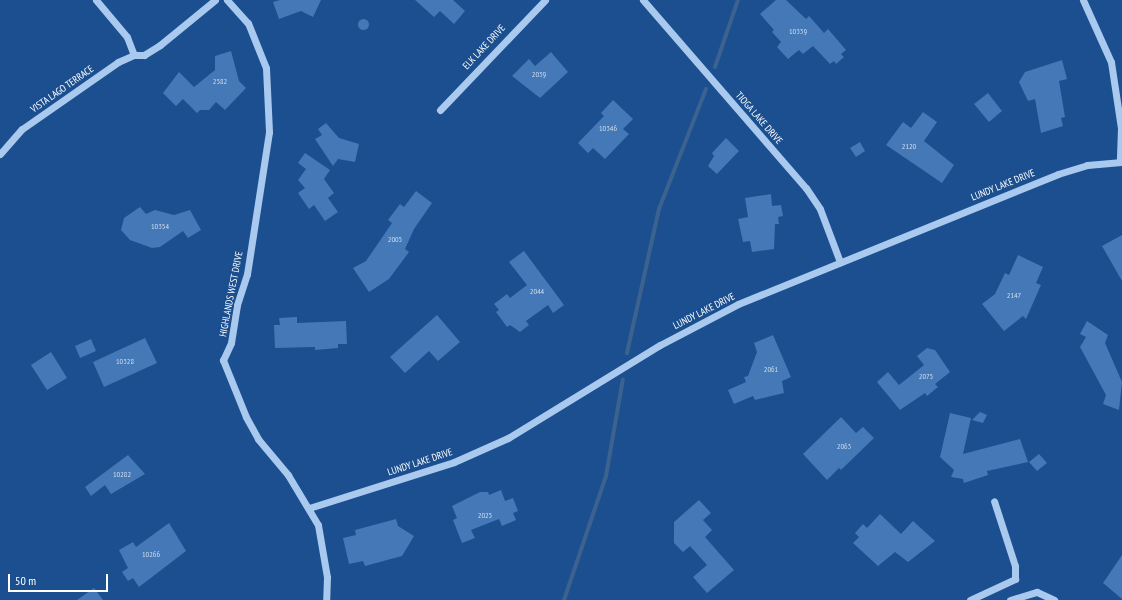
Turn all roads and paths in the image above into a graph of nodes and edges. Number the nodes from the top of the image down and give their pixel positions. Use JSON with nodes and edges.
{"nodes":[{"id":1,"x":96,"y":0,"type":"edge"},
{"id":2,"x":215,"y":0,"type":"edge"},
{"id":3,"x":227,"y":0,"type":"edge"},
{"id":4,"x":545,"y":0,"type":"edge"},
{"id":5,"x":642,"y":0,"type":"edge"},
{"id":6,"x":1083,"y":0,"type":"edge"},
{"id":7,"x":134,"y":55,"type":"junction"},
{"id":8,"x":440,"y":110,"type":"dead end"},
{"id":9,"x":0,"y":154,"type":"edge"},
{"id":10,"x":1121,"y":162,"type":"edge"},
{"id":11,"x":840,"y":262,"type":"junction"},
{"id":12,"x":994,"y":501,"type":"dead end"},
{"id":13,"x":309,"y":508,"type":"junction"},
{"id":14,"x":326,"y":600,"type":"edge"},
{"id":15,"x":970,"y":600,"type":"edge"},
{"id":16,"x":1010,"y":600,"type":"edge"},
{"id":17,"x":1054,"y":600,"type":"edge"}],
"edges":[{"from":1,"to":7,"type":"street"},
{"from":2,"to":7,"type":"street"},
{"from":3,"to":13,"type":"street","name":"HIGHLANDS WEST DRIVE"},
{"from":4,"to":8,"type":"street","name":"ELK LAKE DRIVE"},
{"from":5,"to":11,"type":"street","name":"TIOGA LAKE DRIVE"},
{"from":6,"to":10,"type":"street"},
{"from":7,"to":9,"type":"street","name":"VISTA LAGO TERRACE"},
{"from":10,"to":11,"type":"street","name":"LUNDY LAKE DRIVE"},
{"from":11,"to":13,"type":"street","name":"LUNDY LAKE DRIVE"},
{"from":12,"to":15,"type":"street"},
{"from":13,"to":14,"type":"street","name":"HIGHLANDS WEST DRIVE"},
{"from":16,"to":17,"type":"street"}]}
